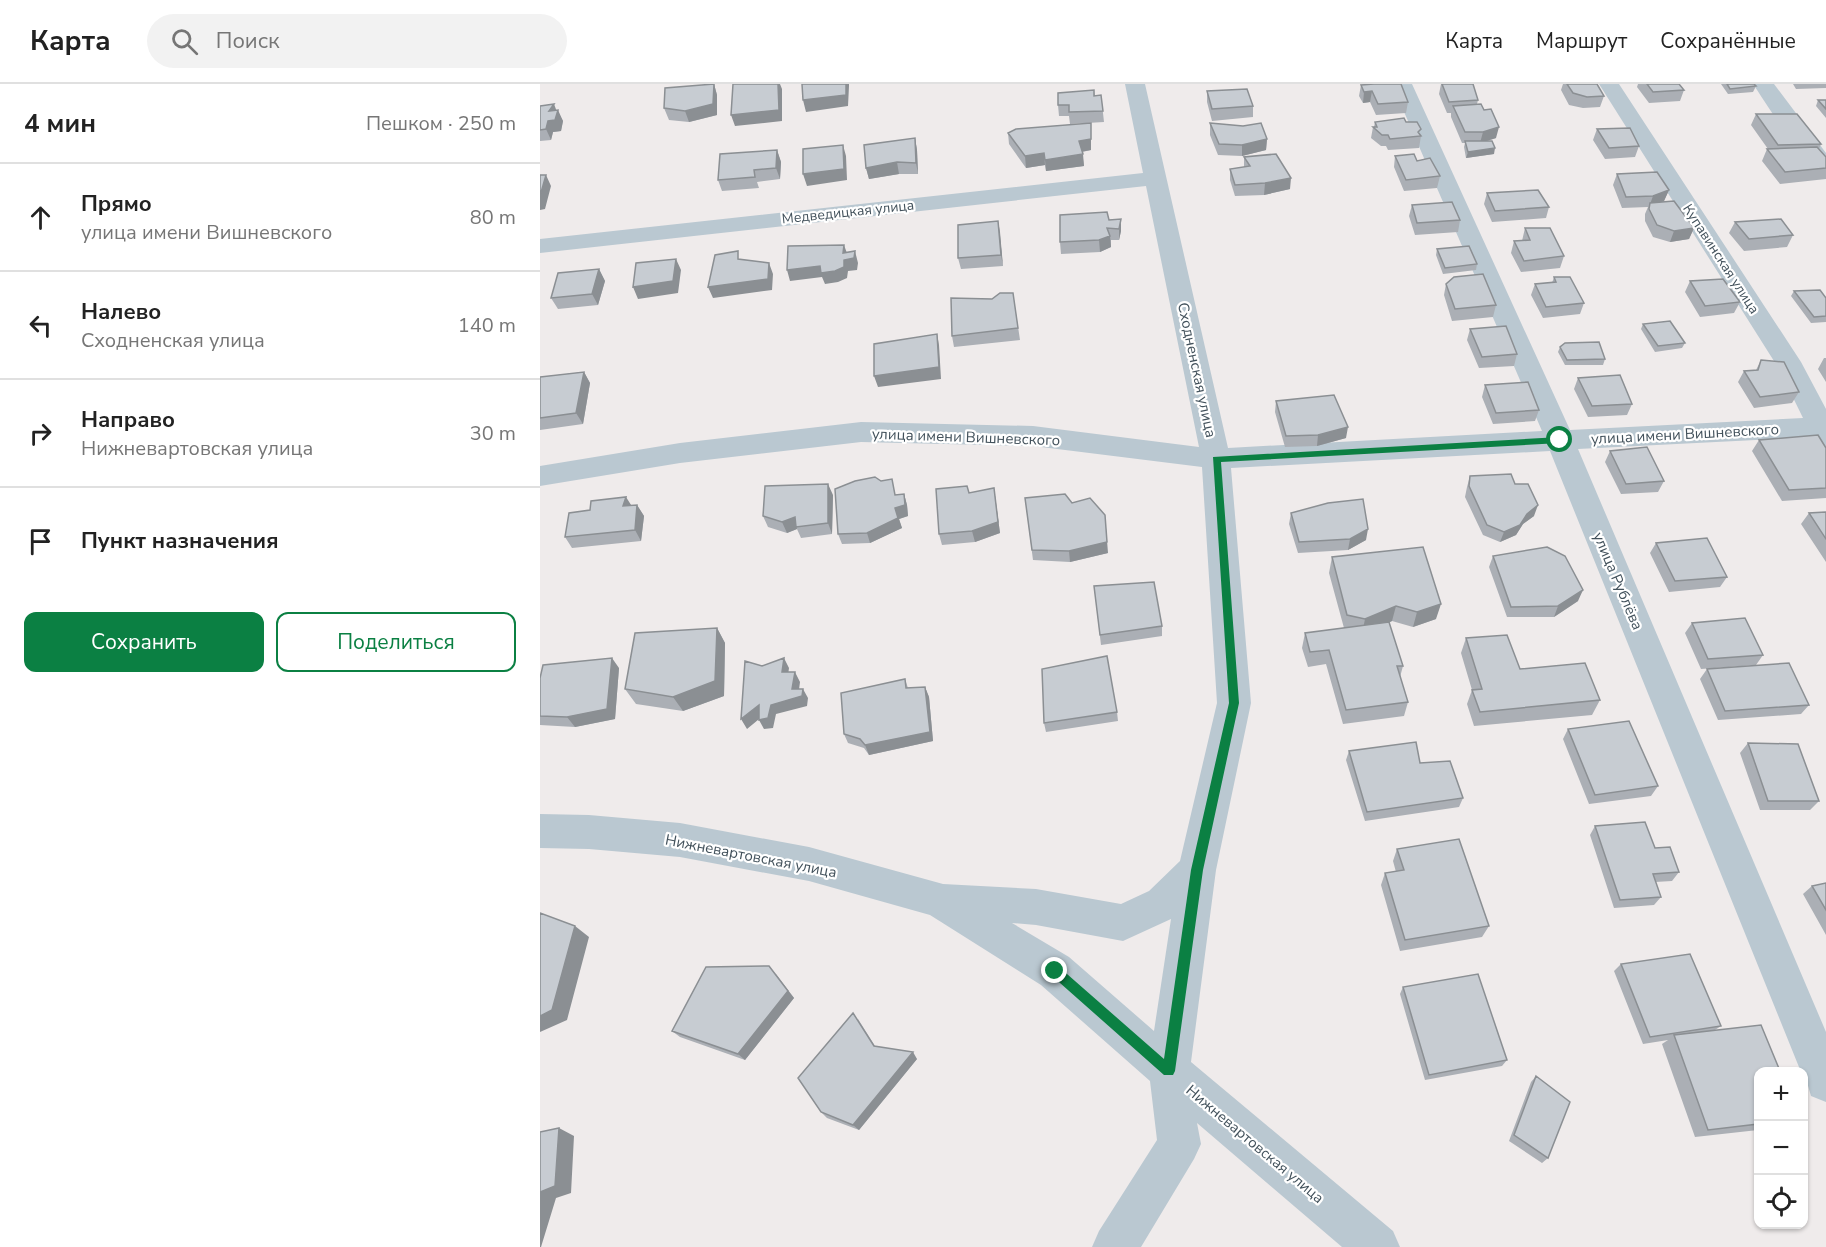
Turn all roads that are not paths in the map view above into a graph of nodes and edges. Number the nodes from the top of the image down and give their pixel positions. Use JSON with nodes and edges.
{"nodes":[{"id":1,"x":1134,"y":84,"type":"edge"},
{"id":2,"x":1402,"y":84,"type":"edge"},
{"id":3,"x":1609,"y":84,"type":"edge"},
{"id":4,"x":1763,"y":84,"type":"edge"},
{"id":5,"x":1826,"y":167,"type":"edge"},
{"id":6,"x":1155,"y":178,"type":"junction"},
{"id":7,"x":540,"y":246,"type":"edge"},
{"id":8,"x":1824,"y":430,"type":"edge"},
{"id":9,"x":1560,"y":440,"type":"junction"},
{"id":10,"x":1216,"y":459,"type":"junction"},
{"id":11,"x":540,"y":476,"type":"edge"},
{"id":12,"x":540,"y":831,"type":"edge"},
{"id":13,"x":1197,"y":870,"type":"junction"},
{"id":14,"x":939,"y":900,"type":"junction"},
{"id":15,"x":1169,"y":1071,"type":"junction"},
{"id":16,"x":1826,"y":1081,"type":"edge"},
{"id":17,"x":1115,"y":1247,"type":"edge"},
{"id":18,"x":1377,"y":1247,"type":"edge"}],
"edges":[{"from":1,"to":6,"type":"street","name":"Сходненская улица"},
{"from":2,"to":9,"type":"street","name":"улица Рублёва"},
{"from":3,"to":8,"type":"street","name":"Купавинская улица"},
{"from":4,"to":5,"type":"street"},
{"from":6,"to":7,"type":"street","name":"Медведицкая улица"},
{"from":6,"to":10,"type":"street","name":"Сходненская улица"},
{"from":8,"to":9,"type":"street","name":"улица имени Вишневского"},
{"from":9,"to":10,"type":"street","name":"улица имени Вишневского"},
{"from":9,"to":16,"type":"street","name":"улица Рублёва"},
{"from":10,"to":11,"type":"street","name":"улица имени Вишневского"},
{"from":10,"to":13,"type":"street","name":"Сходненская улица"},
{"from":12,"to":14,"type":"street","name":"Нижневартовская улица"},
{"from":13,"to":14,"type":"street"},
{"from":13,"to":15,"type":"street","name":"Сходненская улица"},
{"from":14,"to":15,"type":"street","name":"Нижневартовская улица"},
{"from":15,"to":17,"type":"street","name":"Сходненская улица"},
{"from":15,"to":18,"type":"street","name":"Нижневартовская улица"}]}
